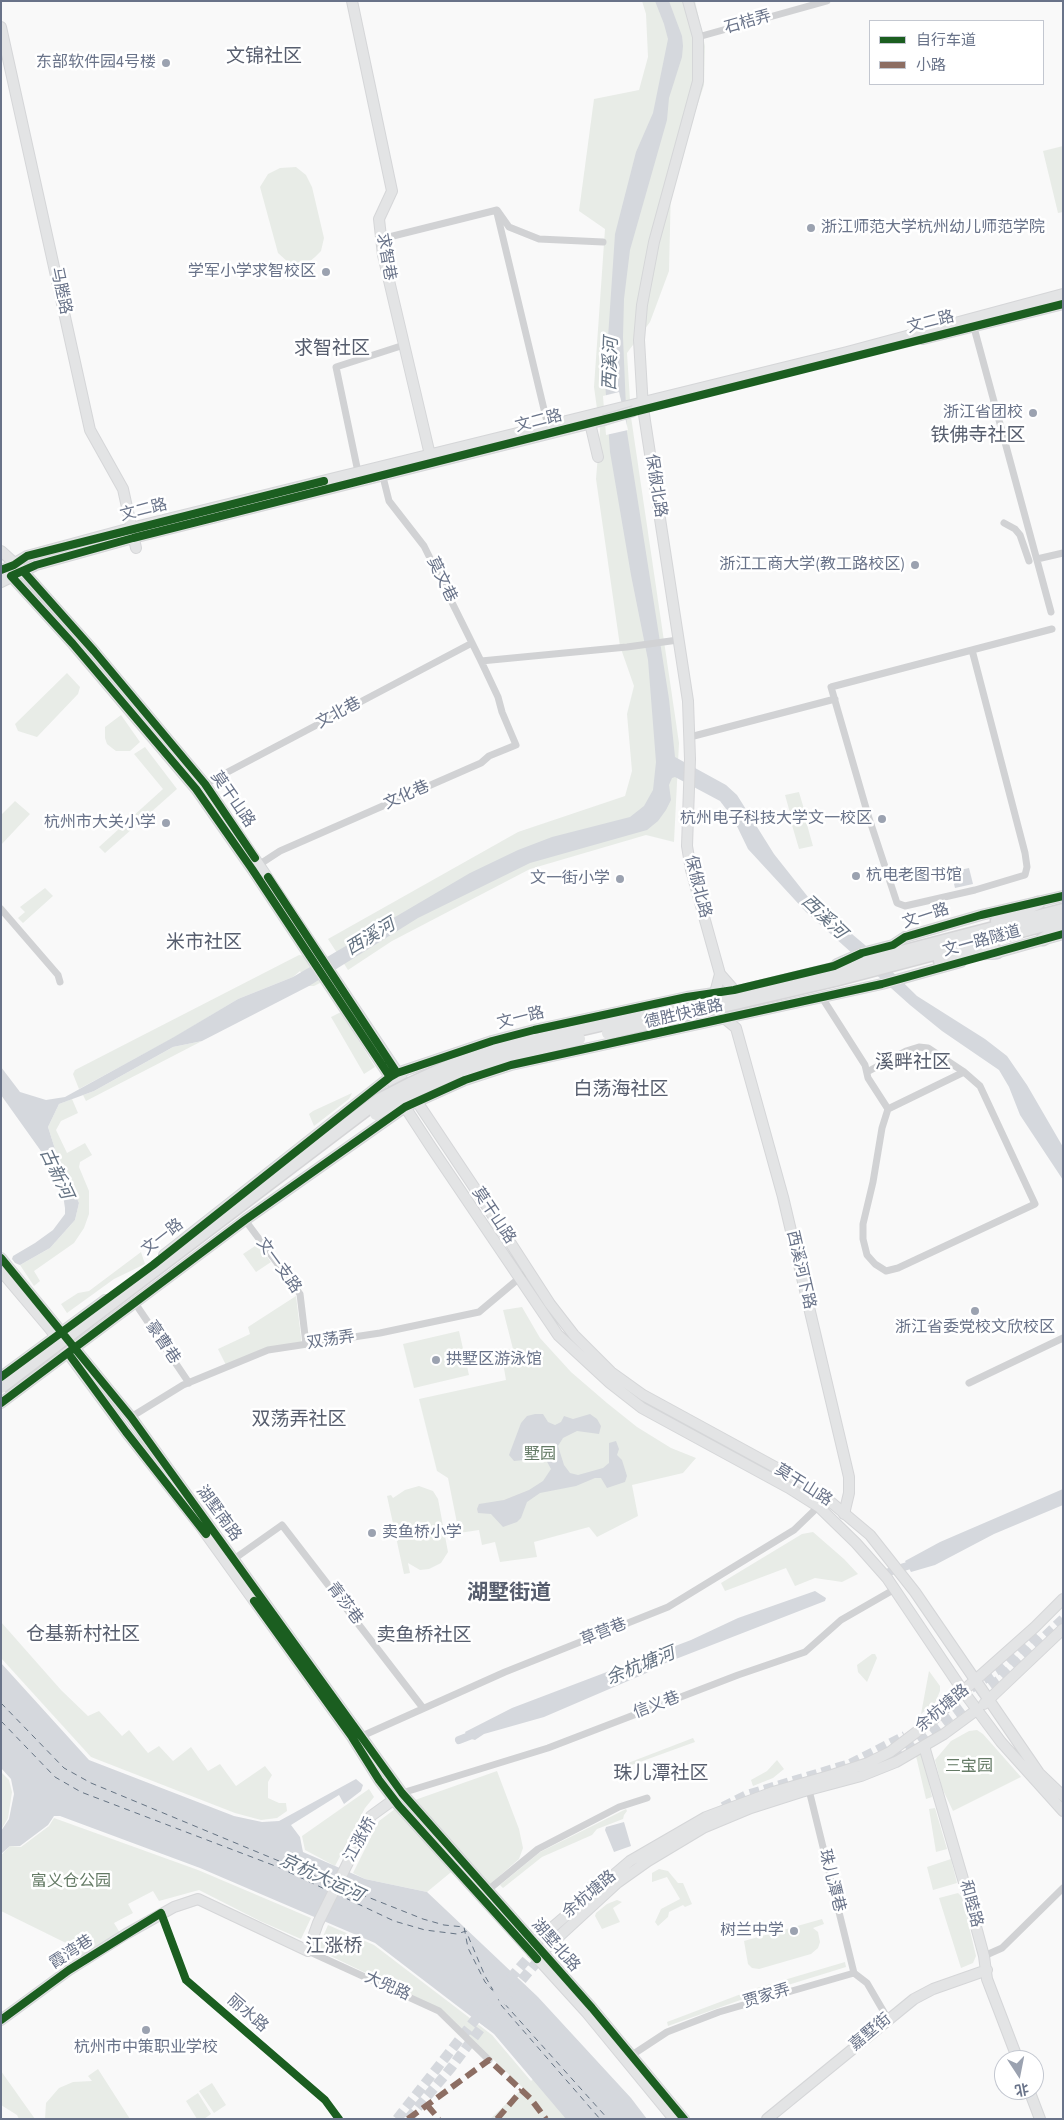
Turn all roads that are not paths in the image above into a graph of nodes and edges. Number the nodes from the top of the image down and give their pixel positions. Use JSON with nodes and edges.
{"nodes":[{"id":1,"x":352,"y":1,"type":"edge"},
{"id":2,"x":688,"y":1,"type":"edge"},
{"id":3,"x":827,"y":1,"type":"edge"},
{"id":4,"x":1,"y":28,"type":"edge"},
{"id":5,"x":698,"y":37,"type":"junction"},
{"id":6,"x":497,"y":210,"type":"junction"},
{"id":7,"x":381,"y":239,"type":"junction"},
{"id":8,"x":604,"y":242,"type":"dead end"},
{"id":9,"x":1063,"y":294,"type":"edge"},
{"id":10,"x":1063,"y":304,"type":"edge"},
{"id":11,"x":973,"y":322,"type":"junction"},
{"id":12,"x":404,"y":344,"type":"junction"},
{"id":13,"x":638,"y":407,"type":"junction"},
{"id":14,"x":603,"y":416,"type":"junction"},
{"id":15,"x":590,"y":424,"type":"junction"},
{"id":16,"x":548,"y":426,"type":"junction"},
{"id":17,"x":430,"y":455,"type":"junction"},
{"id":18,"x":598,"y":457,"type":"dead end"},
{"id":19,"x":381,"y":471,"type":"junction"},
{"id":20,"x":358,"y":472,"type":"junction"},
{"id":21,"x":1004,"y":523,"type":"dead end"},
{"id":22,"x":134,"y":538,"type":"junction"},
{"id":23,"x":1,"y":551,"type":"edge"},
{"id":24,"x":1063,"y":553,"type":"edge"},
{"id":25,"x":1033,"y":560,"type":"junction"},
{"id":26,"x":19,"y":568,"type":"junction"},
{"id":27,"x":4,"y":572,"type":"edge"},
{"id":28,"x":1,"y":582,"type":"edge"},
{"id":29,"x":1051,"y":612,"type":"dead end"},
{"id":30,"x":1052,"y":629,"type":"dead end"},
{"id":31,"x":678,"y":640,"type":"junction"},
{"id":32,"x":472,"y":643,"type":"junction"},
{"id":33,"x":972,"y":650,"type":"junction"},
{"id":34,"x":481,"y":661,"type":"junction"},
{"id":35,"x":498,"y":697,"type":"joint"},
{"id":36,"x":835,"y":699,"type":"junction"},
{"id":37,"x":690,"y":737,"type":"junction"},
{"id":38,"x":205,"y":784,"type":"junction"},
{"id":39,"x":256,"y":867,"type":"junction"},
{"id":40,"x":1063,"y":896,"type":"edge"},
{"id":41,"x":1038,"y":903,"type":"junction"},
{"id":42,"x":1063,"y":905,"type":"edge"},
{"id":43,"x":1,"y":909,"type":"edge"},
{"id":44,"x":1063,"y":910,"type":"edge"},
{"id":45,"x":1063,"y":920,"type":"edge"},
{"id":46,"x":1063,"y":926,"type":"edge"},
{"id":47,"x":984,"y":930,"type":"junction"},
{"id":48,"x":1063,"y":934,"type":"edge"},
{"id":49,"x":960,"y":937,"type":"junction"},
{"id":50,"x":1043,"y":938,"type":"junction"},
{"id":51,"x":891,"y":950,"type":"junction"},
{"id":52,"x":996,"y":952,"type":"junction"},
{"id":53,"x":854,"y":961,"type":"junction"},
{"id":54,"x":901,"y":963,"type":"junction"},
{"id":55,"x":720,"y":974,"type":"junction"},
{"id":56,"x":60,"y":982,"type":"dead end"},
{"id":57,"x":734,"y":990,"type":"junction"},
{"id":58,"x":715,"y":993,"type":"junction"},
{"id":59,"x":821,"y":996,"type":"junction"},
{"id":60,"x":683,"y":1011,"type":"junction"},
{"id":61,"x":744,"y":1014,"type":"junction"},
{"id":62,"x":724,"y":1018,"type":"junction"},
{"id":63,"x":736,"y":1028,"type":"junction"},
{"id":64,"x":460,"y":1051,"type":"junction"},
{"id":65,"x":867,"y":1072,"type":"junction"},
{"id":66,"x":964,"y":1072,"type":"junction"},
{"id":67,"x":394,"y":1075,"type":"junction"},
{"id":68,"x":465,"y":1080,"type":"junction"},
{"id":69,"x":416,"y":1102,"type":"junction"},
{"id":70,"x":405,"y":1107,"type":"junction"},
{"id":71,"x":888,"y":1109,"type":"junction"},
{"id":72,"x":245,"y":1220,"type":"junction"},
{"id":73,"x":2,"y":1259,"type":"edge"},
{"id":74,"x":530,"y":1271,"type":"junction"},
{"id":75,"x":6,"y":1273,"type":"edge"},
{"id":76,"x":520,"y":1277,"type":"junction"},
{"id":77,"x":135,"y":1303,"type":"junction"},
{"id":78,"x":59,"y":1334,"type":"junction"},
{"id":79,"x":1063,"y":1338,"type":"edge"},
{"id":80,"x":306,"y":1344,"type":"junction"},
{"id":81,"x":72,"y":1351,"type":"junction"},
{"id":82,"x":1,"y":1377,"type":"edge"},
{"id":83,"x":189,"y":1383,"type":"junction"},
{"id":84,"x":969,"y":1383,"type":"dead end"},
{"id":85,"x":1,"y":1387,"type":"edge"},
{"id":86,"x":1,"y":1394,"type":"edge"},
{"id":87,"x":1,"y":1403,"type":"edge"},
{"id":88,"x":131,"y":1417,"type":"junction"},
{"id":89,"x":826,"y":1498,"type":"junction"},
{"id":90,"x":819,"y":1507,"type":"junction"},
{"id":91,"x":844,"y":1514,"type":"junction"},
{"id":92,"x":234,"y":1559,"type":"junction"},
{"id":93,"x":895,"y":1590,"type":"junction"},
{"id":94,"x":1063,"y":1599,"type":"edge"},
{"id":95,"x":1063,"y":1629,"type":"edge"},
{"id":96,"x":976,"y":1681,"type":"junction"},
{"id":97,"x":963,"y":1691,"type":"junction"},
{"id":98,"x":989,"y":1700,"type":"junction"},
{"id":99,"x":423,"y":1708,"type":"junction"},
{"id":100,"x":978,"y":1709,"type":"junction"},
{"id":101,"x":362,"y":1736,"type":"junction"},
{"id":102,"x":924,"y":1746,"type":"junction"},
{"id":103,"x":809,"y":1790,"type":"junction"},
{"id":104,"x":398,"y":1796,"type":"junction"},
{"id":105,"x":1063,"y":1796,"type":"edge"},
{"id":106,"x":647,"y":1798,"type":"dead end"},
{"id":107,"x":1063,"y":1811,"type":"edge"},
{"id":108,"x":1063,"y":1888,"type":"edge"},
{"id":109,"x":488,"y":1890,"type":"junction"},
{"id":110,"x":161,"y":1913,"type":"junction"},
{"id":111,"x":536,"y":1950,"type":"junction"},
{"id":112,"x":308,"y":1951,"type":"junction"},
{"id":113,"x":984,"y":1956,"type":"junction"},
{"id":114,"x":987,"y":1970,"type":"junction"},
{"id":115,"x":854,"y":1973,"type":"junction"},
{"id":116,"x":888,"y":2019,"type":"junction"},
{"id":117,"x":1,"y":2020,"type":"edge"},
{"id":118,"x":1014,"y":2050,"type":"edge"},
{"id":119,"x":632,"y":2056,"type":"junction"},
{"id":120,"x":489,"y":2060,"type":"dead end"},
{"id":121,"x":1033,"y":2100,"type":"edge"},
{"id":122,"x":339,"y":2119,"type":"edge"},
{"id":123,"x":674,"y":2119,"type":"edge"},
{"id":124,"x":684,"y":2119,"type":"edge"},
{"id":125,"x":767,"y":2119,"type":"edge"},
{"id":126,"x":1040,"y":2119,"type":"edge"}],
"edges":[{"from":1,"to":7,"type":"main road","name":"求智巷"},
{"from":2,"to":5,"type":"main road","name":"保俶北路"},
{"from":3,"to":5,"type":"street","name":"石桔弄"},
{"from":4,"to":22,"type":"main road","name":"马塍路"},
{"from":5,"to":13,"type":"main road","name":"保俶北路"},
{"from":6,"to":7,"type":"street"},
{"from":6,"to":8,"type":"street"},
{"from":6,"to":16,"type":"street"},
{"from":7,"to":12,"type":"main road","name":"求智巷"},
{"from":9,"to":11,"type":"main road","name":"文二路"},
{"from":10,"to":11,"type":"main road","name":"文二路"},
{"from":11,"to":13,"type":"main road","name":"文二路"},
{"from":11,"to":25,"type":"street"},
{"from":12,"to":17,"type":"main road","name":"求智巷"},
{"from":12,"to":20,"type":"street"},
{"from":13,"to":14,"type":"main road","name":"文二路","bridge":true},
{"from":13,"to":31,"type":"main road","name":"保俶北路"},
{"from":14,"to":15,"type":"main road","name":"文二路"},
{"from":14,"to":16,"type":"main road","name":"文二路"},
{"from":15,"to":18,"type":"main road"},
{"from":15,"to":19,"type":"main road","name":"文二路"},
{"from":16,"to":17,"type":"main road","name":"文二路"},
{"from":17,"to":19,"type":"main road","name":"文二路"},
{"from":19,"to":20,"type":"main road","name":"文二路"},
{"from":19,"to":22,"type":"main road","name":"文二路"},
{"from":19,"to":32,"type":"street","name":"莫文巷"},
{"from":20,"to":22,"type":"main road","name":"文二路"},
{"from":21,"to":25,"type":"street"},
{"from":22,"to":26,"type":"main road","name":"文二路"},
{"from":23,"to":26,"type":"main road","name":"莫干山路"},
{"from":24,"to":25,"type":"street"},
{"from":25,"to":29,"type":"street"},
{"from":26,"to":27,"type":"main road","name":"文二路"},
{"from":26,"to":38,"type":"main road","name":"莫干山路"},
{"from":27,"to":28,"type":"main road","name":"文二路"},
{"from":27,"to":39,"type":"main road","name":"莫干山路"},
{"from":30,"to":33,"type":"street"},
{"from":31,"to":34,"type":"street"},
{"from":31,"to":37,"type":"main road","name":"保俶北路"},
{"from":32,"to":34,"type":"street","name":"莫文巷"},
{"from":32,"to":38,"type":"street","name":"文北巷"},
{"from":33,"to":36,"type":"street"},
{"from":33,"to":36,"type":"street"},
{"from":34,"to":35,"type":"street","name":"莫文巷"},
{"from":35,"to":39,"type":"street","name":"文化巷"},
{"from":36,"to":37,"type":"street"},
{"from":37,"to":55,"type":"main road","name":"保俶北路"},
{"from":38,"to":39,"type":"main road","name":"莫干山路"},
{"from":39,"to":67,"type":"main road","name":"莫干山路"},
{"from":40,"to":41,"type":"main road","name":"文一路"},
{"from":41,"to":49,"type":"highway"},
{"from":41,"to":51,"type":"main road","name":"文一路"},
{"from":42,"to":47,"type":"highway"},
{"from":43,"to":56,"type":"street"},
{"from":44,"to":47,"type":"highway","name":"文一路隧道"},
{"from":45,"to":54,"type":"highway","name":"文一路隧道"},
{"from":46,"to":50,"type":"highway"},
{"from":47,"to":49,"type":"highway","name":"德胜快速路"},
{"from":48,"to":50,"type":"main road"},
{"from":49,"to":51,"type":"highway","name":"德胜快速路"},
{"from":50,"to":52,"type":"main road"},
{"from":51,"to":53,"type":"highway","name":"德胜快速路"},
{"from":52,"to":54,"type":"highway"},
{"from":52,"to":59,"type":"main road"},
{"from":53,"to":57,"type":"main road","name":"文一路"},
{"from":53,"to":60,"type":"highway","name":"德胜快速路"},
{"from":54,"to":60,"type":"highway","name":"德胜快速路"},
{"from":55,"to":57,"type":"main road","name":"保俶北路"},
{"from":55,"to":58,"type":"main road","name":"保俶北路"},
{"from":57,"to":58,"type":"main road","name":"文一路"},
{"from":58,"to":64,"type":"main road","name":"文一路"},
{"from":59,"to":61,"type":"main road"},
{"from":59,"to":65,"type":"street"},
{"from":60,"to":85,"type":"highway","name":"德胜快速路","bridge":true},
{"from":60,"to":86,"type":"highway","name":"德胜快速路","bridge":true},
{"from":61,"to":62,"type":"main road"},
{"from":61,"to":63,"type":"main road"},
{"from":62,"to":63,"type":"main road"},
{"from":62,"to":68,"type":"main road"},
{"from":63,"to":91,"type":"main road","name":"西溪河下路"},
{"from":64,"to":67,"type":"main road","name":"文一路"},
{"from":64,"to":68,"type":"main road"},
{"from":65,"to":66,"type":"street"},
{"from":65,"to":71,"type":"street"},
{"from":66,"to":71,"type":"street"},
{"from":66,"to":71,"type":"street"},
{"from":67,"to":69,"type":"main road","name":"莫干山路"},
{"from":67,"to":70,"type":"main road","name":"莫干山路"},
{"from":67,"to":78,"type":"main road","name":"文一路"},
{"from":68,"to":69,"type":"main road"},
{"from":69,"to":70,"type":"main road"},
{"from":69,"to":74,"type":"main road","name":"莫干山路"},
{"from":70,"to":72,"type":"main road"},
{"from":70,"to":76,"type":"main road","name":"莫干山路"},
{"from":72,"to":77,"type":"main road"},
{"from":72,"to":80,"type":"street","name":"文一支路"},
{"from":73,"to":75,"type":"main road","name":"湖墅南路"},
{"from":74,"to":76,"type":"street","name":"双荡弄"},
{"from":74,"to":89,"type":"main road","name":"莫干山路"},
{"from":75,"to":78,"type":"main road","name":"湖墅南路"},
{"from":76,"to":80,"type":"street","name":"双荡弄"},
{"from":76,"to":90,"type":"main road","name":"莫干山路"},
{"from":77,"to":81,"type":"main road"},
{"from":77,"to":83,"type":"street","name":"豪曹巷"},
{"from":78,"to":81,"type":"main road","name":"湖墅南路"},
{"from":78,"to":82,"type":"main road","name":"文一路"},
{"from":79,"to":84,"type":"street"},
{"from":80,"to":83,"type":"street","name":"双荡弄"},
{"from":81,"to":87,"type":"main road"},
{"from":81,"to":88,"type":"main road","name":"湖墅南路"},
{"from":81,"to":104,"type":"main road","name":"湖墅南路"},
{"from":83,"to":88,"type":"street","name":"双荡弄"},
{"from":88,"to":92,"type":"main road","name":"湖墅南路"},
{"from":89,"to":90,"type":"street","name":"草营巷"},
{"from":89,"to":91,"type":"main road","name":"莫干山路"},
{"from":90,"to":93,"type":"main road","name":"莫干山路"},
{"from":90,"to":99,"type":"street","name":"草营巷"},
{"from":91,"to":96,"type":"main road","name":"莫干山路"},
{"from":92,"to":99,"type":"street","name":"青莎巷"},
{"from":92,"to":101,"type":"main road","name":"湖墅南路"},
{"from":93,"to":97,"type":"main road","name":"莫干山路"},
{"from":93,"to":104,"type":"street","name":"信义巷"},
{"from":94,"to":96,"type":"main road","name":"余杭塘路"},
{"from":95,"to":98,"type":"main road","name":"余杭塘路"},
{"from":96,"to":97,"type":"main road","name":"余杭塘路"},
{"from":96,"to":98,"type":"main road","name":"莫干山路"},
{"from":97,"to":100,"type":"main road","name":"莫干山路"},
{"from":97,"to":111,"type":"main road","name":"余杭塘路"},
{"from":98,"to":100,"type":"main road","name":"余杭塘路"},
{"from":98,"to":105,"type":"main road","name":"莫干山路"},
{"from":99,"to":101,"type":"street","name":"草营巷"},
{"from":100,"to":102,"type":"main road","name":"余杭塘路"},
{"from":100,"to":107,"type":"main road","name":"莫干山路"},
{"from":101,"to":104,"type":"main road","name":"湖墅南路"},
{"from":102,"to":103,"type":"main road","name":"余杭塘路"},
{"from":102,"to":113,"type":"main road","name":"和睦路"},
{"from":103,"to":111,"type":"main road","name":"余杭塘路"},
{"from":103,"to":115,"type":"street","name":"珠儿潭巷"},
{"from":104,"to":109,"type":"main road","name":"湖墅北路"},
{"from":104,"to":111,"type":"main road","name":"湖墅北路"},
{"from":104,"to":112,"type":"main road","name":"江涨桥"},
{"from":106,"to":109,"type":"street"},
{"from":108,"to":113,"type":"street"},
{"from":109,"to":111,"type":"main road","name":"湖墅北路"},
{"from":110,"to":112,"type":"main road","name":"大兜路"},
{"from":110,"to":117,"type":"main road","name":"霞湾巷"},
{"from":110,"to":122,"type":"street","name":"丽水路"},
{"from":111,"to":119,"type":"main road","name":"湖墅北路"},
{"from":111,"to":123,"type":"main road","name":"湖墅北路"},
{"from":112,"to":120,"type":"street","name":"大兜路"},
{"from":113,"to":114,"type":"main road","name":"和睦路"},
{"from":114,"to":116,"type":"main road","name":"嘉墅街"},
{"from":114,"to":118,"type":"main road","name":"和睦路"},
{"from":115,"to":116,"type":"street"},
{"from":115,"to":119,"type":"street","name":"贾家弄"},
{"from":116,"to":125,"type":"main road","name":"嘉墅街"},
{"from":119,"to":124,"type":"main road","name":"湖墅北路"},
{"from":121,"to":126,"type":"main road"}]}
